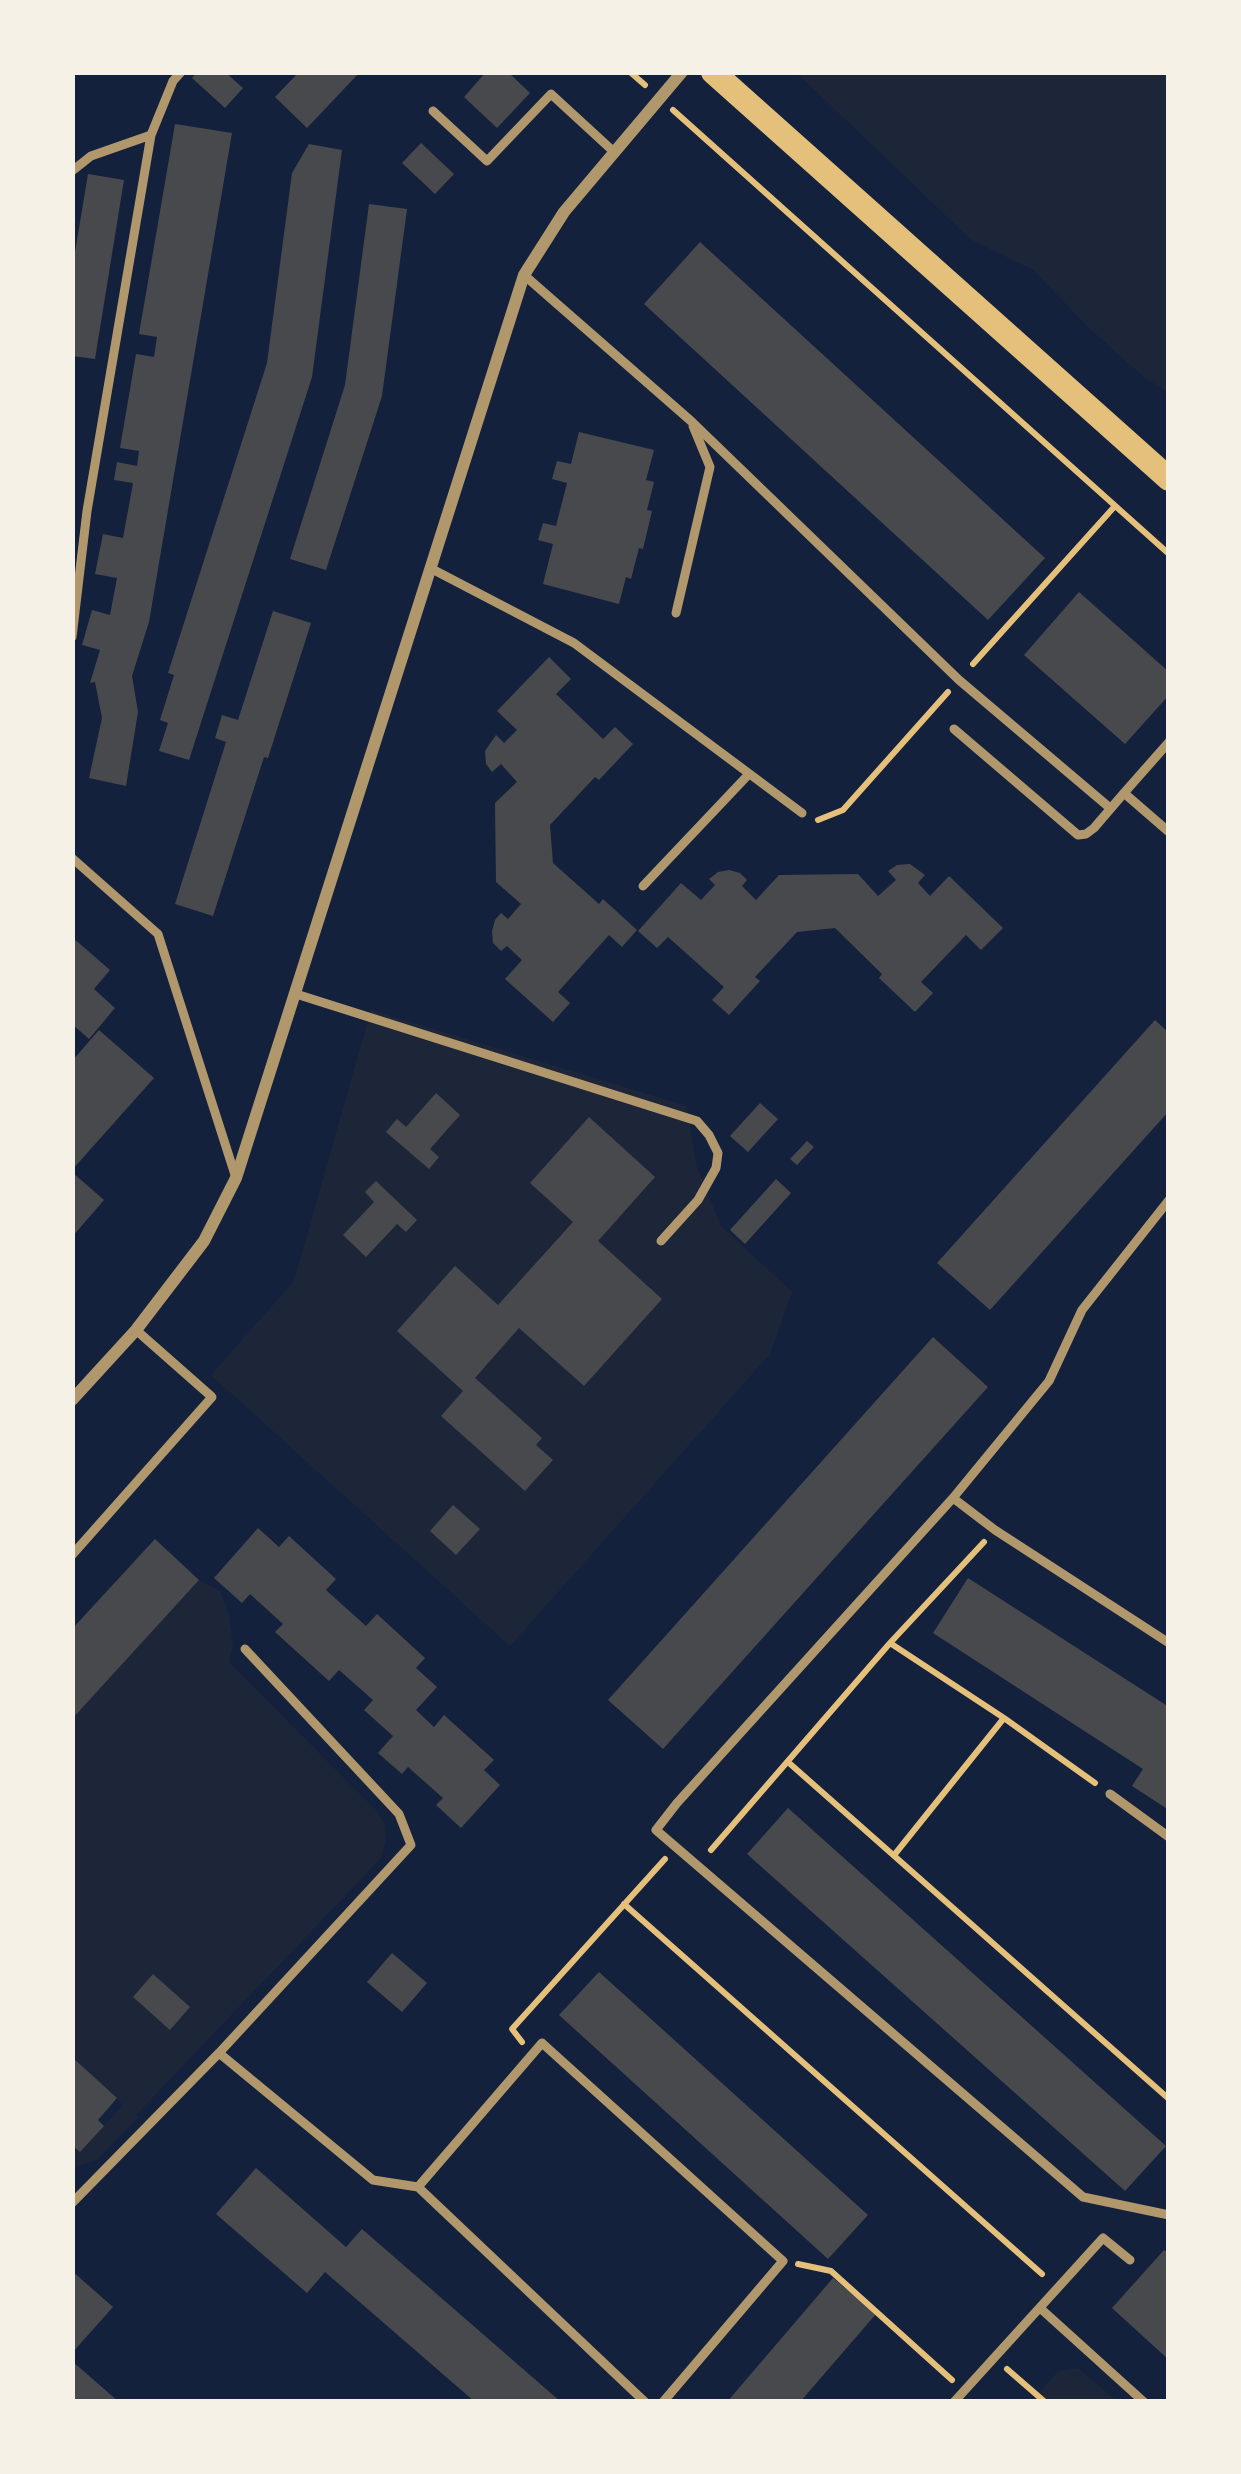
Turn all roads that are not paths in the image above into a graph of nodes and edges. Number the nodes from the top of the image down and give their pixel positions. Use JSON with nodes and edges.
{"nodes":[{"id":1,"x":181,"y":72,"type":"edge"},
{"id":2,"x":682,"y":72,"type":"edge"},
{"id":3,"x":713,"y":72,"type":"edge"},
{"id":4,"x":433,"y":111,"type":"dead end"},
{"id":5,"x":151,"y":134,"type":"junction"},
{"id":6,"x":613,"y":151,"type":"junction"},
{"id":7,"x":72,"y":171,"type":"edge"},
{"id":8,"x":524,"y":274,"type":"junction"},
{"id":9,"x":691,"y":421,"type":"junction"},
{"id":10,"x":1169,"y":479,"type":"edge"},
{"id":11,"x":432,"y":568,"type":"junction"},
{"id":12,"x":676,"y":613,"type":"dead end"},
{"id":13,"x":72,"y":638,"type":"edge"},
{"id":14,"x":954,"y":729,"type":"dead end"},
{"id":15,"x":1169,"y":742,"type":"edge"},
{"id":16,"x":749,"y":774,"type":"junction"},
{"id":17,"x":1124,"y":793,"type":"junction"},
{"id":18,"x":1110,"y":808,"type":"junction"},
{"id":19,"x":802,"y":813,"type":"dead end"},
{"id":20,"x":1169,"y":832,"type":"edge"},
{"id":21,"x":72,"y":858,"type":"edge"},
{"id":22,"x":643,"y":886,"type":"dead end"},
{"id":23,"x":296,"y":994,"type":"junction"},
{"id":24,"x":236,"y":1178,"type":"junction"},
{"id":25,"x":1169,"y":1200,"type":"edge"},
{"id":26,"x":661,"y":1241,"type":"dead end"},
{"id":27,"x":136,"y":1330,"type":"junction"},
{"id":28,"x":72,"y":1400,"type":"edge"},
{"id":29,"x":953,"y":1498,"type":"junction"},
{"id":30,"x":72,"y":1556,"type":"edge"},
{"id":31,"x":1169,"y":1643,"type":"edge"},
{"id":32,"x":245,"y":1649,"type":"dead end"},
{"id":33,"x":1110,"y":1794,"type":"road end"},
{"id":34,"x":1169,"y":1837,"type":"edge"},
{"id":35,"x":219,"y":2053,"type":"junction"},
{"id":36,"x":418,"y":2187,"type":"junction"},
{"id":37,"x":72,"y":2203,"type":"edge"},
{"id":38,"x":1169,"y":2215,"type":"edge"},
{"id":39,"x":1130,"y":2260,"type":"dead end"},
{"id":40,"x":1040,"y":2308,"type":"junction"},
{"id":41,"x":646,"y":2402,"type":"edge"},
{"id":42,"x":663,"y":2402,"type":"edge"},
{"id":43,"x":954,"y":2402,"type":"edge"},
{"id":44,"x":1144,"y":2402,"type":"edge"}],
"edges":[{"from":1,"to":5,"type":"lane"},
{"from":2,"to":6,"type":"street"},
{"from":3,"to":10,"type":"main road"},
{"from":4,"to":6,"type":"lane"},
{"from":5,"to":7,"type":"lane"},
{"from":5,"to":13,"type":"lane"},
{"from":6,"to":8,"type":"street"},
{"from":8,"to":9,"type":"lane"},
{"from":8,"to":11,"type":"street"},
{"from":9,"to":12,"type":"lane"},
{"from":9,"to":18,"type":"lane"},
{"from":11,"to":16,"type":"lane"},
{"from":11,"to":23,"type":"street"},
{"from":14,"to":18,"type":"lane"},
{"from":15,"to":17,"type":"lane"},
{"from":16,"to":19,"type":"lane"},
{"from":16,"to":22,"type":"lane"},
{"from":17,"to":18,"type":"lane"},
{"from":17,"to":20,"type":"lane"},
{"from":21,"to":24,"type":"lane"},
{"from":23,"to":24,"type":"street"},
{"from":23,"to":26,"type":"lane"},
{"from":24,"to":27,"type":"street"},
{"from":25,"to":29,"type":"lane"},
{"from":27,"to":28,"type":"street"},
{"from":27,"to":30,"type":"lane"},
{"from":29,"to":31,"type":"lane"},
{"from":29,"to":38,"type":"lane"},
{"from":32,"to":35,"type":"lane"},
{"from":33,"to":34,"type":"lane"},
{"from":35,"to":36,"type":"lane"},
{"from":35,"to":37,"type":"lane"},
{"from":36,"to":41,"type":"lane"},
{"from":36,"to":42,"type":"lane"},
{"from":39,"to":40,"type":"lane"},
{"from":40,"to":43,"type":"lane"},
{"from":40,"to":44,"type":"lane"}]}
